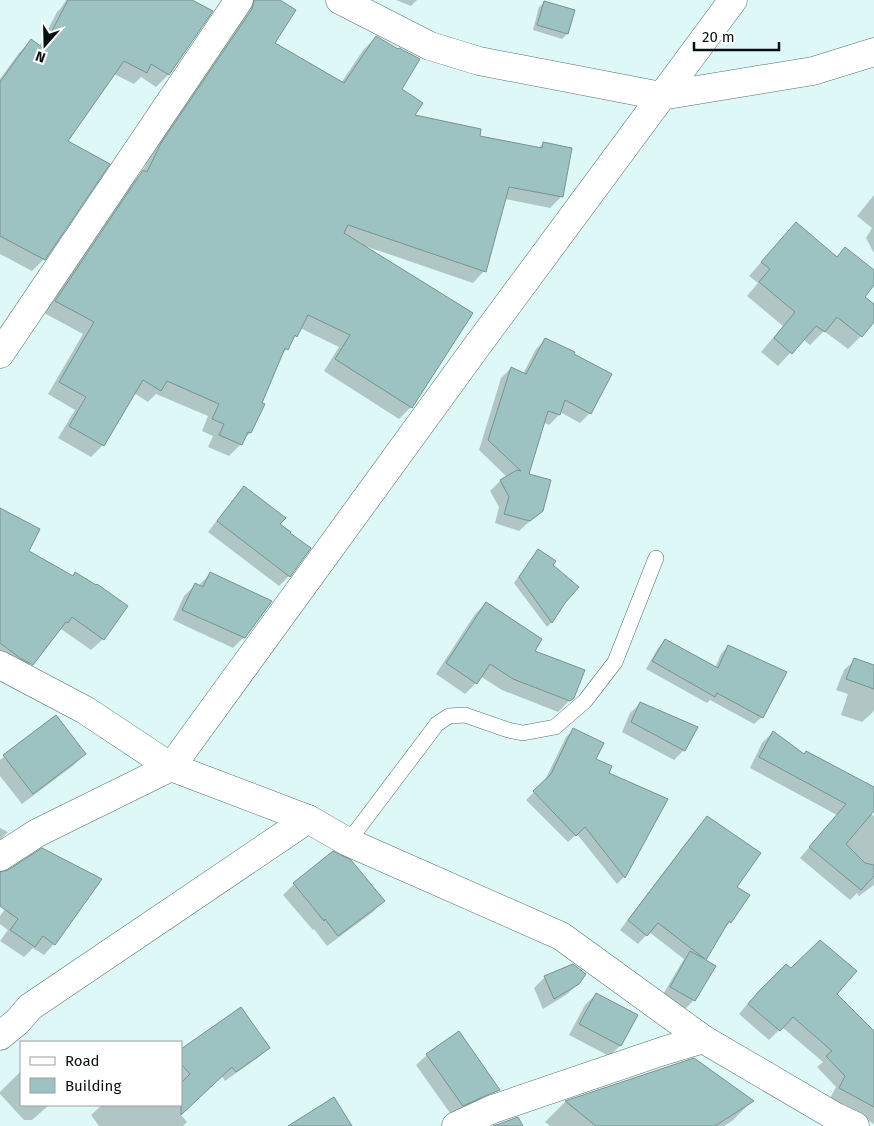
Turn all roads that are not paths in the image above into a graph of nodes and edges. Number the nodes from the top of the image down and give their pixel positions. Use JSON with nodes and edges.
{"nodes":[{"id":1,"x":239,"y":0,"type":"edge"},
{"id":2,"x":340,"y":0,"type":"edge"},
{"id":3,"x":733,"y":0,"type":"edge"},
{"id":4,"x":874,"y":52,"type":"edge"},
{"id":5,"x":661,"y":96,"type":"junction"},
{"id":6,"x":0,"y":354,"type":"edge"},
{"id":7,"x":656,"y":558,"type":"dead end"},
{"id":8,"x":0,"y":664,"type":"edge"},
{"id":9,"x":171,"y":767,"type":"junction"},
{"id":10,"x":308,"y":818,"type":"junction"},
{"id":11,"x":348,"y":842,"type":"junction"},
{"id":12,"x":0,"y":857,"type":"edge"},
{"id":13,"x":0,"y":1036,"type":"edge"},
{"id":14,"x":703,"y":1039,"type":"junction"},
{"id":15,"x":836,"y":1123,"type":"edge"},
{"id":16,"x":456,"y":1126,"type":"edge"}],
"edges":[{"from":1,"to":6,"type":"street"},
{"from":2,"to":5,"type":"street"},
{"from":3,"to":5,"type":"street"},
{"from":4,"to":5,"type":"street"},
{"from":5,"to":9,"type":"street"},
{"from":7,"to":11,"type":"lane"},
{"from":8,"to":9,"type":"street"},
{"from":9,"to":10,"type":"street"},
{"from":9,"to":12,"type":"street"},
{"from":10,"to":11,"type":"street"},
{"from":10,"to":13,"type":"street"},
{"from":11,"to":14,"type":"street"},
{"from":14,"to":15,"type":"street"},
{"from":14,"to":16,"type":"street"}]}
